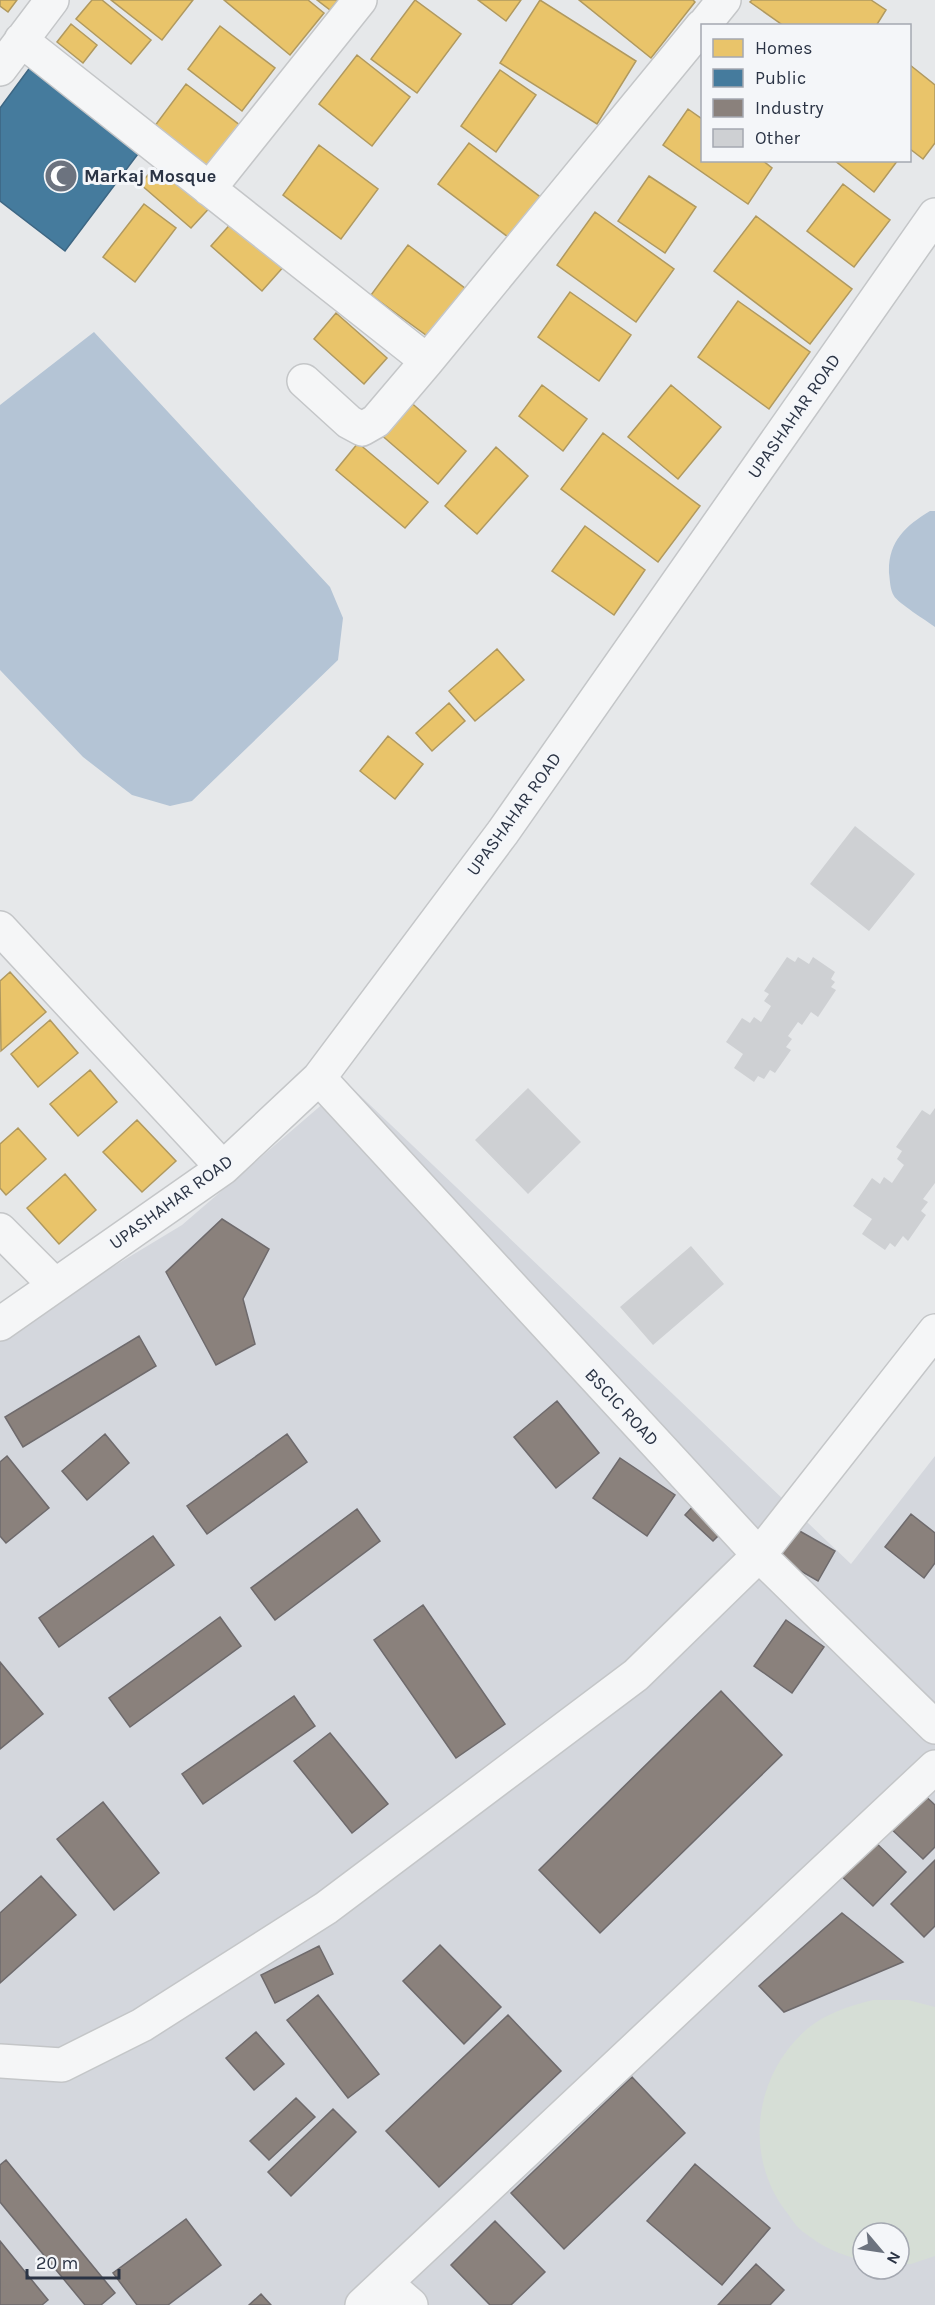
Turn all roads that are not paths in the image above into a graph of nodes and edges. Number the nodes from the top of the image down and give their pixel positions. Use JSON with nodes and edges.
{"nodes":[{"id":1,"x":52,"y":0,"type":"edge"},
{"id":2,"x":360,"y":0,"type":"edge"},
{"id":3,"x":724,"y":0,"type":"edge"},
{"id":4,"x":705,"y":24,"type":"edge"},
{"id":5,"x":701,"y":28,"type":"edge"},
{"id":6,"x":9,"y":50,"type":"edge"},
{"id":7,"x":209,"y":189,"type":"junction"},
{"id":8,"x":935,"y":215,"type":"edge"},
{"id":9,"x":427,"y":361,"type":"junction"},
{"id":10,"x":304,"y":381,"type":"dead end"},
{"id":11,"x":0,"y":928,"type":"edge"},
{"id":12,"x":319,"y":1078,"type":"junction"},
{"id":13,"x":223,"y":1168,"type":"junction"},
{"id":14,"x":0,"y":1230,"type":"edge"},
{"id":15,"x":55,"y":1285,"type":"junction"},
{"id":16,"x":0,"y":1324,"type":"edge"},
{"id":17,"x":935,"y":1331,"type":"edge"},
{"id":18,"x":759,"y":1555,"type":"junction"},
{"id":19,"x":935,"y":1727,"type":"edge"},
{"id":20,"x":935,"y":1767,"type":"edge"},
{"id":21,"x":0,"y":2061,"type":"edge"},
{"id":22,"x":386,"y":2283,"type":"junction"},
{"id":23,"x":362,"y":2305,"type":"edge"},
{"id":24,"x":411,"y":2305,"type":"edge"}],
"edges":[{"from":1,"to":6,"type":"street"},
{"from":2,"to":7,"type":"street"},
{"from":3,"to":4,"type":"street"},
{"from":5,"to":9,"type":"street"},
{"from":6,"to":7,"type":"street"},
{"from":7,"to":9,"type":"street"},
{"from":8,"to":12,"type":"street","name":"UPASHAHAR ROAD"},
{"from":9,"to":10,"type":"street"},
{"from":11,"to":13,"type":"street"},
{"from":12,"to":13,"type":"street","name":"UPASHAHAR ROAD"},
{"from":12,"to":18,"type":"street","name":"BSCIC ROAD"},
{"from":13,"to":15,"type":"street","name":"UPASHAHAR ROAD"},
{"from":14,"to":15,"type":"street"},
{"from":15,"to":16,"type":"street","name":"UPASHAHAR ROAD"},
{"from":17,"to":18,"type":"street"},
{"from":18,"to":19,"type":"street","name":"BSCIC ROAD"},
{"from":18,"to":21,"type":"street"},
{"from":20,"to":22,"type":"street"},
{"from":22,"to":23,"type":"street"},
{"from":22,"to":24,"type":"street"}]}
